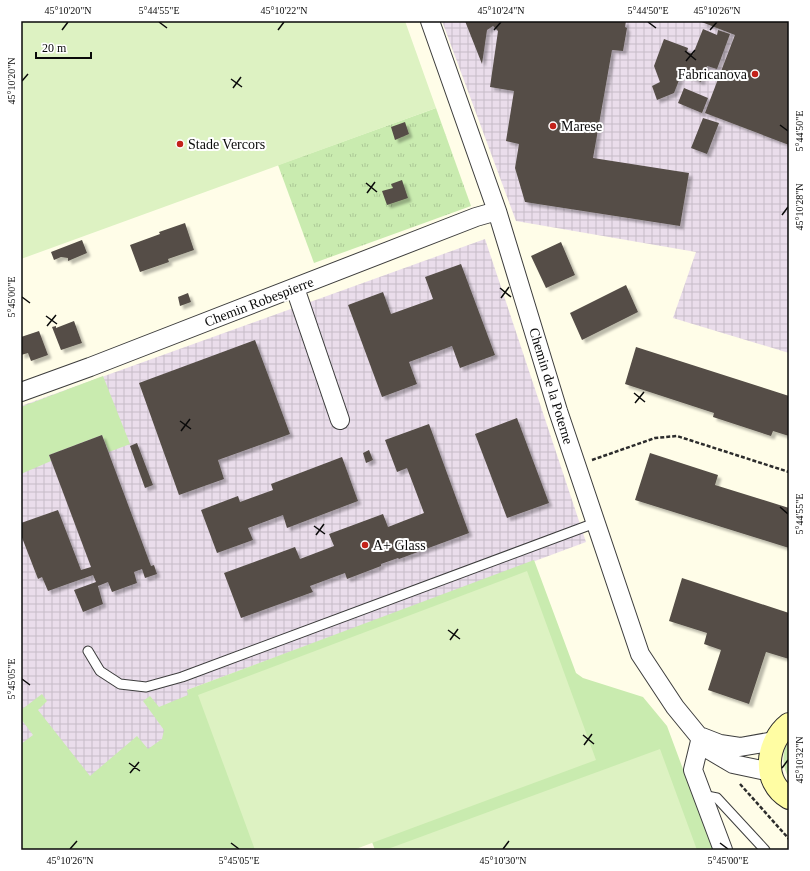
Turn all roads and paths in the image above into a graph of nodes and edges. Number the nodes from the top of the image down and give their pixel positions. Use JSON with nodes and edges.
{"nodes":[{"id":1,"x":430,"y":21,"type":"edge"},
{"id":2,"x":497,"y":210,"type":"junction"},
{"id":3,"x":295,"y":288,"type":"junction"},
{"id":4,"x":21,"y":392,"type":"edge"},
{"id":5,"x":340,"y":420,"type":"dead end"},
{"id":6,"x":576,"y":466,"type":"junction"},
{"id":7,"x":789,"y":472,"type":"edge"},
{"id":8,"x":595,"y":523,"type":"junction"},
{"id":9,"x":88,"y":651,"type":"dead end"},
{"id":10,"x":789,"y":724,"type":"edge"},
{"id":11,"x":701,"y":737,"type":"junction"},
{"id":12,"x":774,"y":741,"type":"junction"},
{"id":13,"x":771,"y":772,"type":"junction"},
{"id":14,"x":736,"y":782,"type":"dead end"},
{"id":15,"x":702,"y":795,"type":"junction"},
{"id":16,"x":789,"y":798,"type":"edge"},
{"id":17,"x":789,"y":840,"type":"edge"},
{"id":18,"x":723,"y":850,"type":"edge"},
{"id":19,"x":765,"y":850,"type":"edge"}],
"edges":[{"from":1,"to":2,"type":"street","name":"Chemin de la Poterne"},
{"from":2,"to":3,"type":"street","name":"Chemin Robespierre"},
{"from":2,"to":6,"type":"street","name":"Chemin de la Poterne"},
{"from":3,"to":4,"type":"street","name":"Chemin Robespierre"},
{"from":3,"to":5,"type":"street"},
{"from":6,"to":7,"type":"path"},
{"from":6,"to":8,"type":"street","name":"Chemin de la Poterne"},
{"from":8,"to":9,"type":"lane"},
{"from":8,"to":11,"type":"street","name":"Chemin de la Poterne"},
{"from":10,"to":12,"type":"main road"},
{"from":11,"to":12,"type":"street","name":"Chemin de la Poterne"},
{"from":11,"to":13,"type":"street","name":"Chemin de la Poterne"},
{"from":11,"to":15,"type":"street"},
{"from":12,"to":13,"type":"main road"},
{"from":13,"to":16,"type":"main road"},
{"from":14,"to":17,"type":"path"},
{"from":15,"to":18,"type":"street"},
{"from":15,"to":19,"type":"lane"}]}
